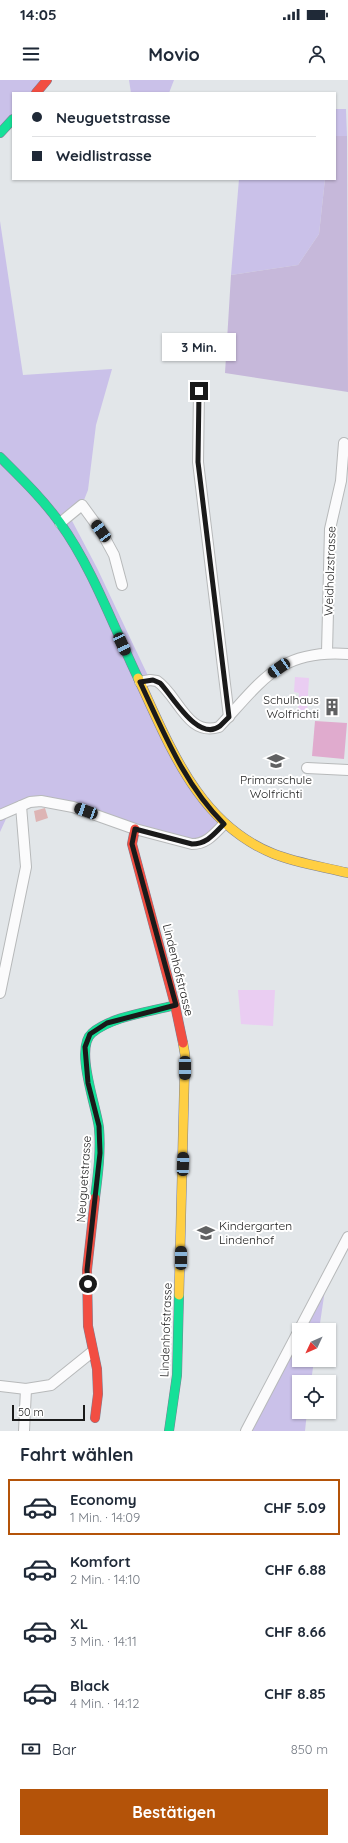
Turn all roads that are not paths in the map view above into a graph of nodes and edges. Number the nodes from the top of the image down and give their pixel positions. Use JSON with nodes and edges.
{"nodes":[{"id":1,"x":47,"y":80,"type":"edge"},
{"id":2,"x":37,"y":92,"type":"edge"},
{"id":3,"x":12,"y":120,"type":"edge"},
{"id":4,"x":0,"y":134,"type":"edge"},
{"id":5,"x":199,"y":391,"type":"dead end"},
{"id":6,"x":344,"y":443,"type":"dead end"},
{"id":7,"x":0,"y":457,"type":"edge"},
{"id":8,"x":60,"y":523,"type":"junction"},
{"id":9,"x":122,"y":585,"type":"dead end"},
{"id":10,"x":327,"y":652,"type":"junction"},
{"id":11,"x":348,"y":654,"type":"edge"},
{"id":12,"x":140,"y":682,"type":"junction"},
{"id":13,"x":229,"y":717,"type":"junction"},
{"id":14,"x":307,"y":768,"type":"dead end"},
{"id":15,"x":348,"y":770,"type":"edge"},
{"id":16,"x":21,"y":806,"type":"junction"},
{"id":17,"x":0,"y":815,"type":"edge"},
{"id":18,"x":224,"y":824,"type":"junction"},
{"id":19,"x":135,"y":829,"type":"junction"},
{"id":20,"x":348,"y":873,"type":"edge"},
{"id":21,"x":0,"y":993,"type":"edge"},
{"id":22,"x":176,"y":1005,"type":"junction"},
{"id":23,"x":348,"y":1237,"type":"edge"},
{"id":24,"x":92,"y":1352,"type":"junction"},
{"id":25,"x":0,"y":1386,"type":"edge"},
{"id":26,"x":26,"y":1389,"type":"junction"},
{"id":27,"x":95,"y":1418,"type":"dead end"},
{"id":28,"x":24,"y":1431,"type":"edge"},
{"id":29,"x":169,"y":1431,"type":"edge"},
{"id":30,"x":246,"y":1431,"type":"edge"}],
"edges":[{"from":1,"to":2,"type":"street"},
{"from":3,"to":4,"type":"street"},
{"from":5,"to":13,"type":"street"},
{"from":6,"to":10,"type":"street","name":"Weidholzstrasse"},
{"from":7,"to":8,"type":"street"},
{"from":8,"to":9,"type":"street"},
{"from":8,"to":12,"type":"street"},
{"from":10,"to":11,"type":"street"},
{"from":10,"to":13,"type":"street"},
{"from":12,"to":13,"type":"street"},
{"from":12,"to":18,"type":"street"},
{"from":14,"to":15,"type":"street"},
{"from":16,"to":17,"type":"street"},
{"from":16,"to":19,"type":"street"},
{"from":16,"to":21,"type":"street"},
{"from":18,"to":19,"type":"street"},
{"from":18,"to":20,"type":"street"},
{"from":19,"to":22,"type":"street","name":"Lindenhofstrasse"},
{"from":22,"to":24,"type":"street","name":"Neuguetstrasse"},
{"from":22,"to":29,"type":"street","name":"Lindenhofstrasse"},
{"from":23,"to":30,"type":"street"},
{"from":24,"to":26,"type":"street"},
{"from":24,"to":27,"type":"street","name":"Neuguetstrasse"},
{"from":25,"to":26,"type":"street"},
{"from":26,"to":28,"type":"street"}]}
